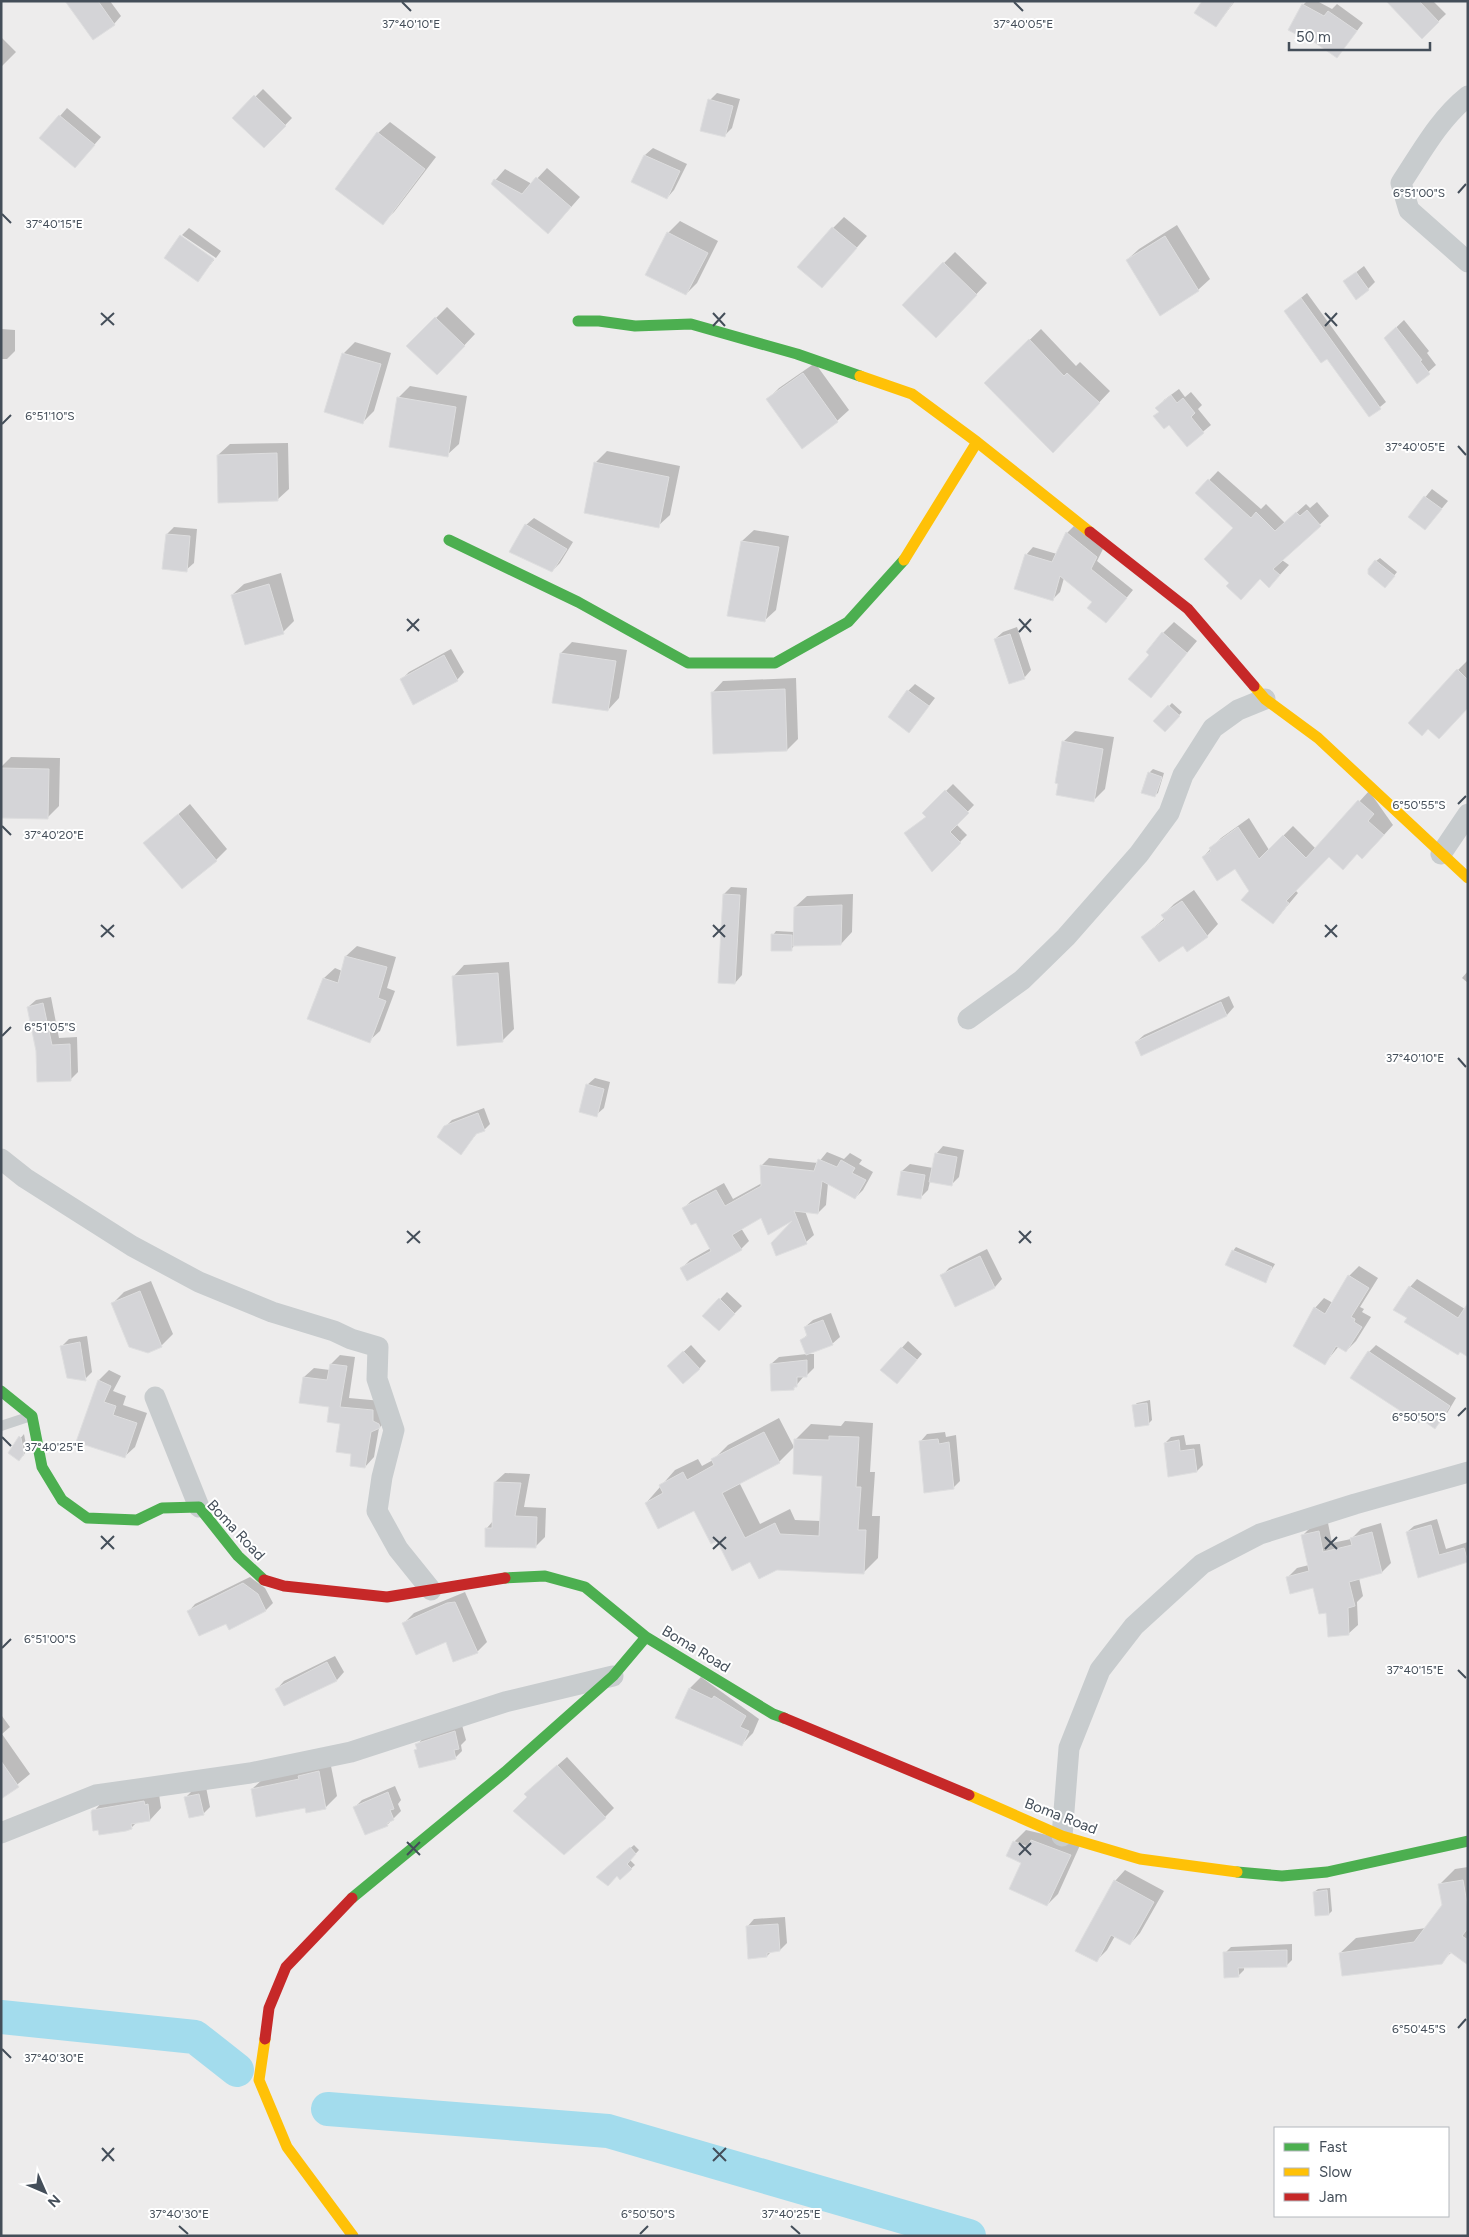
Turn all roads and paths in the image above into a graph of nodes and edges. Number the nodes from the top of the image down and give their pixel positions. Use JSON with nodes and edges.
{"nodes":[{"id":1,"x":1468,"y":96,"type":"edge"},
{"id":2,"x":1468,"y":262,"type":"edge"},
{"id":3,"x":578,"y":320,"type":"dead end"},
{"id":4,"x":977,"y":442,"type":"junction"},
{"id":5,"x":449,"y":540,"type":"dead end"},
{"id":6,"x":1265,"y":699,"type":"junction"},
{"id":7,"x":1468,"y":814,"type":"edge"},
{"id":8,"x":1441,"y":854,"type":"junction"},
{"id":9,"x":1468,"y":878,"type":"edge"},
{"id":10,"x":968,"y":1019,"type":"dead end"},
{"id":11,"x":1,"y":1159,"type":"edge"},
{"id":12,"x":1,"y":1391,"type":"edge"},
{"id":13,"x":155,"y":1397,"type":"dead end"},
{"id":14,"x":32,"y":1416,"type":"junction"},
{"id":15,"x":1,"y":1426,"type":"edge"},
{"id":16,"x":1468,"y":1472,"type":"edge"},
{"id":17,"x":199,"y":1507,"type":"junction"},
{"id":18,"x":431,"y":1590,"type":"junction"},
{"id":19,"x":646,"y":1636,"type":"junction"},
{"id":20,"x":613,"y":1676,"type":"junction"},
{"id":21,"x":1,"y":1833,"type":"edge"},
{"id":22,"x":1062,"y":1836,"type":"junction"},
{"id":23,"x":1468,"y":1841,"type":"edge"},
{"id":24,"x":353,"y":2236,"type":"edge"}],
"edges":[{"from":1,"to":2,"type":"street"},
{"from":3,"to":4,"type":"street"},
{"from":4,"to":5,"type":"street"},
{"from":4,"to":6,"type":"street"},
{"from":6,"to":8,"type":"street"},
{"from":6,"to":10,"type":"street"},
{"from":7,"to":8,"type":"street"},
{"from":8,"to":9,"type":"street"},
{"from":11,"to":18,"type":"street"},
{"from":12,"to":14,"type":"street"},
{"from":13,"to":17,"type":"street"},
{"from":14,"to":15,"type":"lane"},
{"from":14,"to":17,"type":"street","name":"Boma Road"},
{"from":16,"to":22,"type":"street"},
{"from":17,"to":18,"type":"street","name":"Boma Road"},
{"from":18,"to":19,"type":"street","name":"Boma Road"},
{"from":19,"to":20,"type":"street"},
{"from":19,"to":22,"type":"street","name":"Boma Road"},
{"from":20,"to":21,"type":"street"},
{"from":20,"to":24,"type":"street"},
{"from":22,"to":23,"type":"street","name":"Boma Road"}]}
